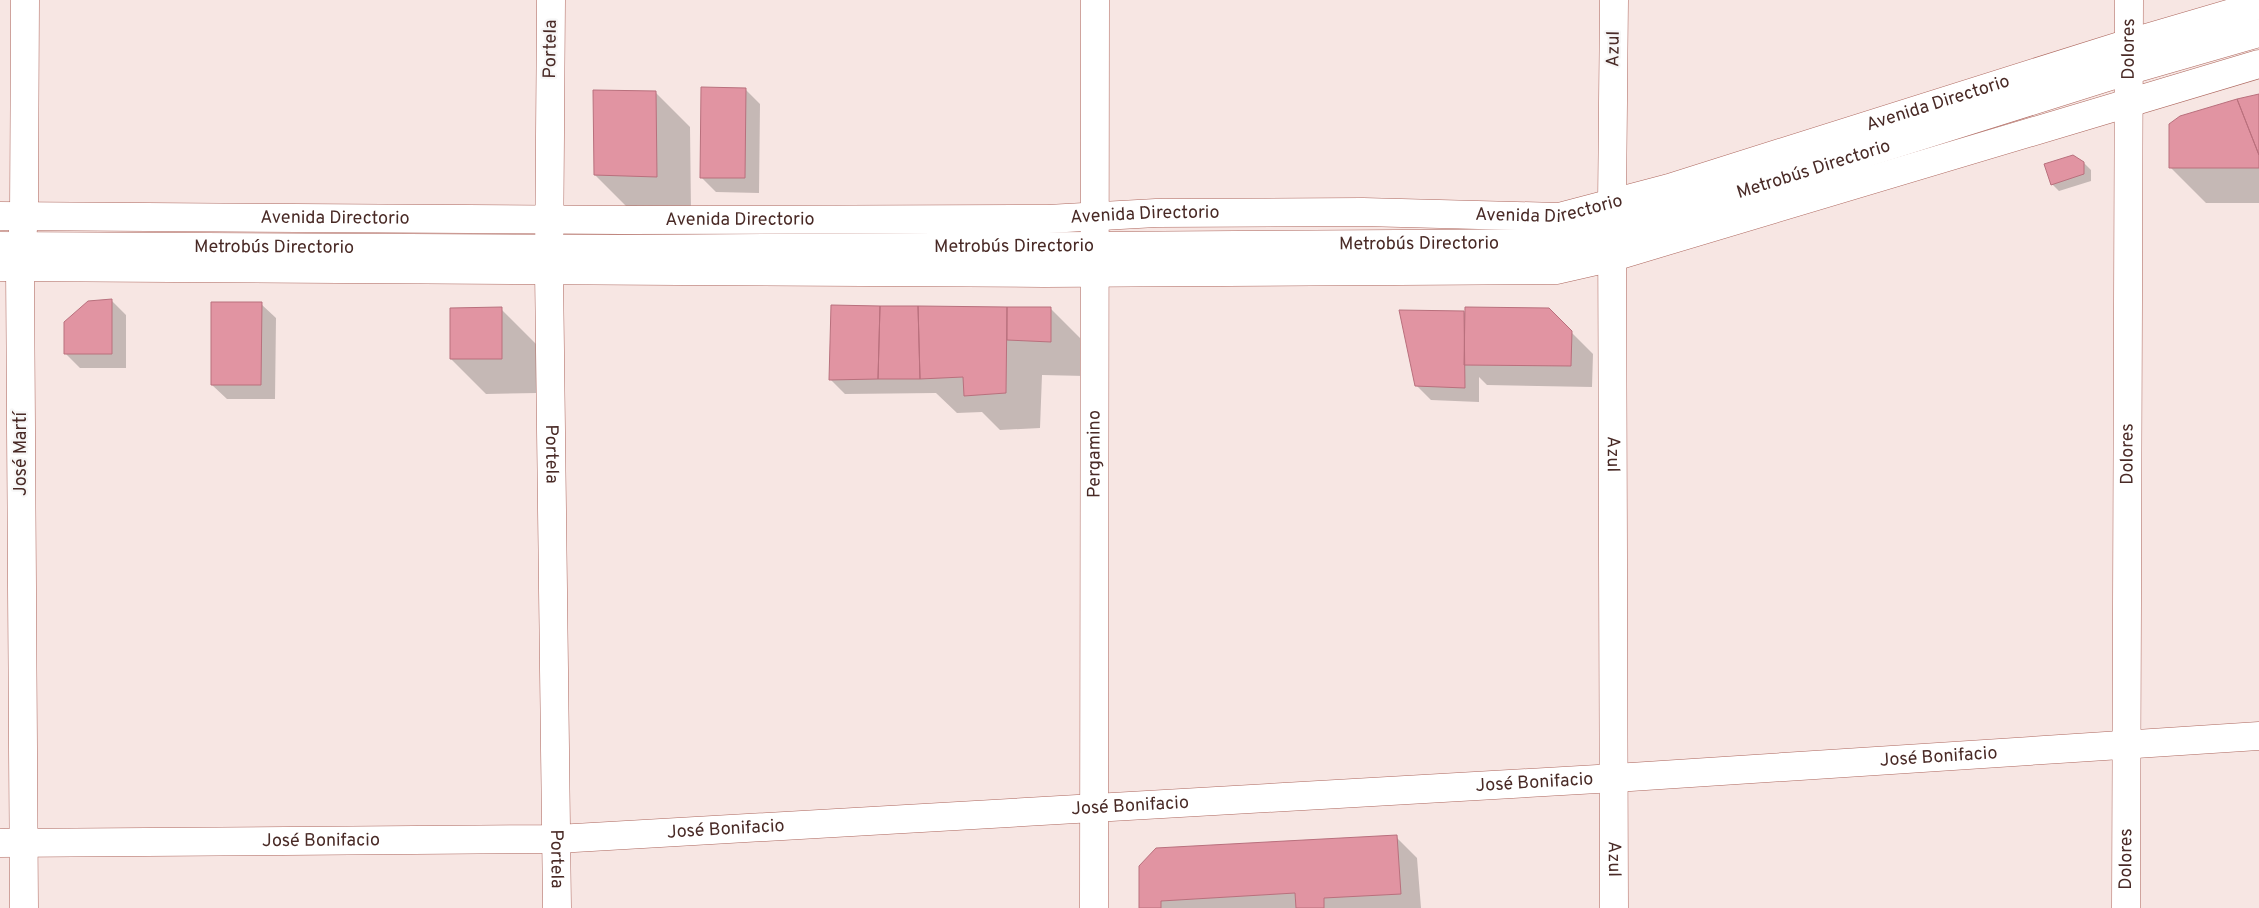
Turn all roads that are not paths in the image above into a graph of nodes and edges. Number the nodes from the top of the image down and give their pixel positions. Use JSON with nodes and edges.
{"nodes":[{"id":1,"x":25,"y":0,"type":"edge"},
{"id":2,"x":551,"y":0,"type":"edge"},
{"id":3,"x":1095,"y":0,"type":"edge"},
{"id":4,"x":1614,"y":0,"type":"edge"},
{"id":5,"x":2130,"y":0,"type":"edge"},
{"id":6,"x":2259,"y":5,"type":"edge"},
{"id":7,"x":2259,"y":33,"type":"edge"},
{"id":8,"x":2130,"y":57,"type":"junction"},
{"id":9,"x":2259,"y":64,"type":"edge"},
{"id":10,"x":2129,"y":104,"type":"junction"},
{"id":11,"x":12,"y":216,"type":"edge"},
{"id":12,"x":1097,"y":216,"type":"junction"},
{"id":13,"x":549,"y":220,"type":"junction"},
{"id":14,"x":1612,"y":231,"type":"junction"},
{"id":15,"x":1096,"y":246,"type":"junction"},
{"id":16,"x":11,"y":257,"type":"edge"},
{"id":17,"x":548,"y":260,"type":"junction"},
{"id":18,"x":1096,"y":273,"type":"junction"},
{"id":19,"x":2259,"y":736,"type":"edge"},
{"id":20,"x":2126,"y":745,"type":"junction"},
{"id":21,"x":1615,"y":778,"type":"junction"},
{"id":22,"x":1095,"y":808,"type":"junction"},
{"id":23,"x":557,"y":839,"type":"junction"},
{"id":24,"x":12,"y":843,"type":"edge"},
{"id":25,"x":24,"y":908,"type":"edge"},
{"id":26,"x":557,"y":908,"type":"edge"},
{"id":27,"x":1094,"y":908,"type":"edge"},
{"id":28,"x":1614,"y":908,"type":"edge"},
{"id":29,"x":2126,"y":908,"type":"edge"}],
"edges":[{"from":1,"to":11,"type":"street","name":"José Martí"},
{"from":2,"to":13,"type":"street","name":"Portela"},
{"from":3,"to":12,"type":"street","name":"Pergamino"},
{"from":4,"to":14,"type":"street","name":"Azul"},
{"from":5,"to":8,"type":"street","name":"Dolores"},
{"from":6,"to":8,"type":"street","name":"Avenida Directorio"},
{"from":7,"to":8,"type":"street"},
{"from":8,"to":10,"type":"street","name":"Dolores"},
{"from":8,"to":14,"type":"street","name":"Avenida Directorio"},
{"from":9,"to":10,"type":"street","name":"Avenida Directorio"},
{"from":10,"to":14,"type":"street","name":"Avenida Directorio"},
{"from":10,"to":20,"type":"street","name":"Dolores"},
{"from":11,"to":13,"type":"street","name":"Avenida Directorio"},
{"from":11,"to":16,"type":"street","name":"José Martí"},
{"from":12,"to":13,"type":"street","name":"Avenida Directorio"},
{"from":12,"to":14,"type":"street","name":"Avenida Directorio"},
{"from":12,"to":15,"type":"street","name":"Pergamino"},
{"from":13,"to":17,"type":"street","name":"Portela"},
{"from":14,"to":15,"type":"street","name":"Metrobús Directorio"},
{"from":14,"to":18,"type":"street","name":"Avenida Directorio"},
{"from":14,"to":21,"type":"street","name":"Azul"},
{"from":15,"to":17,"type":"street","name":"Metrobús Directorio"},
{"from":15,"to":18,"type":"street","name":"Pergamino"},
{"from":16,"to":17,"type":"street","name":"Metrobús Directorio"},
{"from":16,"to":17,"type":"street","name":"Avenida Directorio"},
{"from":16,"to":24,"type":"street","name":"José Martí"},
{"from":17,"to":18,"type":"street","name":"Avenida Directorio"},
{"from":17,"to":23,"type":"street","name":"Portela"},
{"from":18,"to":22,"type":"street","name":"Pergamino"},
{"from":19,"to":20,"type":"street","name":"José Bonifacio"},
{"from":20,"to":21,"type":"street","name":"José Bonifacio"},
{"from":20,"to":29,"type":"street","name":"Dolores"},
{"from":21,"to":22,"type":"street","name":"José Bonifacio"},
{"from":21,"to":28,"type":"street","name":"Azul"},
{"from":22,"to":23,"type":"street","name":"José Bonifacio"},
{"from":22,"to":27,"type":"street","name":"Pergamino"},
{"from":23,"to":24,"type":"street","name":"José Bonifacio"},
{"from":23,"to":26,"type":"street","name":"Portela"},
{"from":24,"to":25,"type":"street","name":"José Martí"}]}
